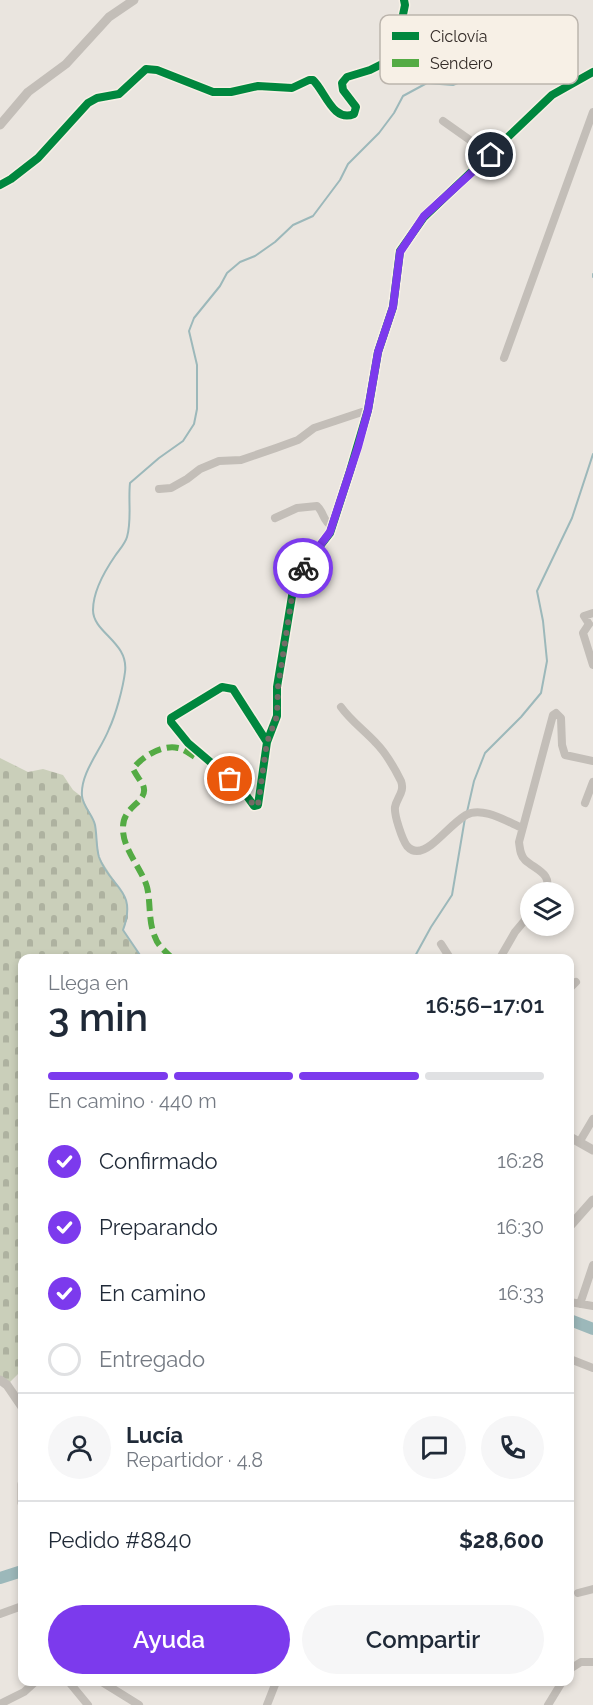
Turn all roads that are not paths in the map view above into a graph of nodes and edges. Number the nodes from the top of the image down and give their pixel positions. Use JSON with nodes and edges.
{"nodes":[{"id":1,"x":134,"y":0,"type":"edge"},
{"id":2,"x":404,"y":0,"type":"edge"},
{"id":3,"x":403,"y":15,"type":"edge"},
{"id":4,"x":380,"y":65,"type":"edge"},
{"id":5,"x":593,"y":72,"type":"edge"},
{"id":6,"x":578,"y":80,"type":"edge"},
{"id":7,"x":572,"y":84,"type":"edge"},
{"id":8,"x":593,"y":112,"type":"edge"},
{"id":9,"x":443,"y":121,"type":"dead end"},
{"id":10,"x":0,"y":125,"type":"edge"},
{"id":11,"x":491,"y":155,"type":"junction"},
{"id":12,"x":0,"y":185,"type":"edge"},
{"id":13,"x":504,"y":358,"type":"dead end"},
{"id":14,"x":368,"y":410,"type":"junction"},
{"id":15,"x":159,"y":489,"type":"dead end"},
{"id":16,"x":275,"y":518,"type":"dead end"},
{"id":17,"x":332,"y":526,"type":"junction"},
{"id":18,"x":593,"y":612,"type":"edge"},
{"id":19,"x":591,"y":623,"type":"edge"},
{"id":20,"x":593,"y":665,"type":"edge"},
{"id":21,"x":341,"y":707,"type":"dead end"},
{"id":22,"x":267,"y":742,"type":"junction"},
{"id":23,"x":593,"y":761,"type":"edge"},
{"id":24,"x":593,"y":782,"type":"edge"},
{"id":25,"x":585,"y":802,"type":"dead end"},
{"id":26,"x":522,"y":828,"type":"junction"},
{"id":27,"x":548,"y":882,"type":"edge"},
{"id":28,"x":520,"y":926,"type":"edge"},
{"id":29,"x":441,"y":944,"type":"dead end"},
{"id":30,"x":447,"y":954,"type":"edge"},
{"id":31,"x":502,"y":954,"type":"edge"},
{"id":32,"x":593,"y":1119,"type":"edge"},
{"id":33,"x":574,"y":1139,"type":"edge"},
{"id":34,"x":580,"y":1142,"type":"junction"},
{"id":35,"x":593,"y":1150,"type":"edge"},
{"id":36,"x":593,"y":1200,"type":"edge"},
{"id":37,"x":574,"y":1221,"type":"edge"},
{"id":38,"x":593,"y":1265,"type":"edge"},
{"id":39,"x":574,"y":1303,"type":"edge"},
{"id":40,"x":580,"y":1304,"type":"junction"},
{"id":41,"x":593,"y":1306,"type":"edge"},
{"id":42,"x":574,"y":1361,"type":"edge"},
{"id":43,"x":593,"y":1368,"type":"edge"},
{"id":44,"x":0,"y":1380,"type":"edge"},
{"id":45,"x":18,"y":1401,"type":"edge"},
{"id":46,"x":593,"y":1588,"type":"edge"},
{"id":47,"x":578,"y":1593,"type":"dead end"},
{"id":48,"x":18,"y":1607,"type":"edge"},
{"id":49,"x":0,"y":1614,"type":"edge"},
{"id":50,"x":593,"y":1662,"type":"edge"},
{"id":51,"x":574,"y":1667,"type":"edge"},
{"id":52,"x":31,"y":1686,"type":"edge"},
{"id":53,"x":72,"y":1686,"type":"edge"},
{"id":54,"x":108,"y":1686,"type":"edge"},
{"id":55,"x":274,"y":1686,"type":"edge"},
{"id":56,"x":560,"y":1686,"type":"edge"},
{"id":57,"x":0,"y":1704,"type":"edge"},
{"id":58,"x":88,"y":1705,"type":"edge"},
{"id":59,"x":139,"y":1705,"type":"edge"},
{"id":60,"x":267,"y":1705,"type":"edge"},
{"id":61,"x":548,"y":1705,"type":"edge"}],
"edges":[{"from":1,"to":10,"type":"street"},
{"from":2,"to":3,"type":"street"},
{"from":4,"to":12,"type":"street"},
{"from":5,"to":6,"type":"street"},
{"from":7,"to":11,"type":"street"},
{"from":8,"to":13,"type":"street"},
{"from":9,"to":11,"type":"street"},
{"from":11,"to":14,"type":"street"},
{"from":14,"to":15,"type":"street"},
{"from":14,"to":17,"type":"street"},
{"from":16,"to":17,"type":"street"},
{"from":17,"to":22,"type":"street"},
{"from":18,"to":19,"type":"street"},
{"from":19,"to":20,"type":"street"},
{"from":21,"to":26,"type":"street"},
{"from":22,"to":22,"type":"street"},
{"from":23,"to":26,"type":"street"},
{"from":24,"to":25,"type":"street"},
{"from":26,"to":27,"type":"street"},
{"from":28,"to":31,"type":"street"},
{"from":29,"to":30,"type":"street"},
{"from":32,"to":34,"type":"street"},
{"from":33,"to":34,"type":"street"},
{"from":34,"to":35,"type":"street"},
{"from":36,"to":37,"type":"street"},
{"from":38,"to":40,"type":"street"},
{"from":39,"to":40,"type":"street"},
{"from":40,"to":41,"type":"street"},
{"from":42,"to":43,"type":"street"},
{"from":44,"to":45,"type":"street"},
{"from":46,"to":47,"type":"street"},
{"from":48,"to":49,"type":"street"},
{"from":50,"to":51,"type":"street"},
{"from":52,"to":57,"type":"street"},
{"from":53,"to":58,"type":"street"},
{"from":54,"to":59,"type":"street"},
{"from":55,"to":60,"type":"street"},
{"from":56,"to":61,"type":"street"}]}
